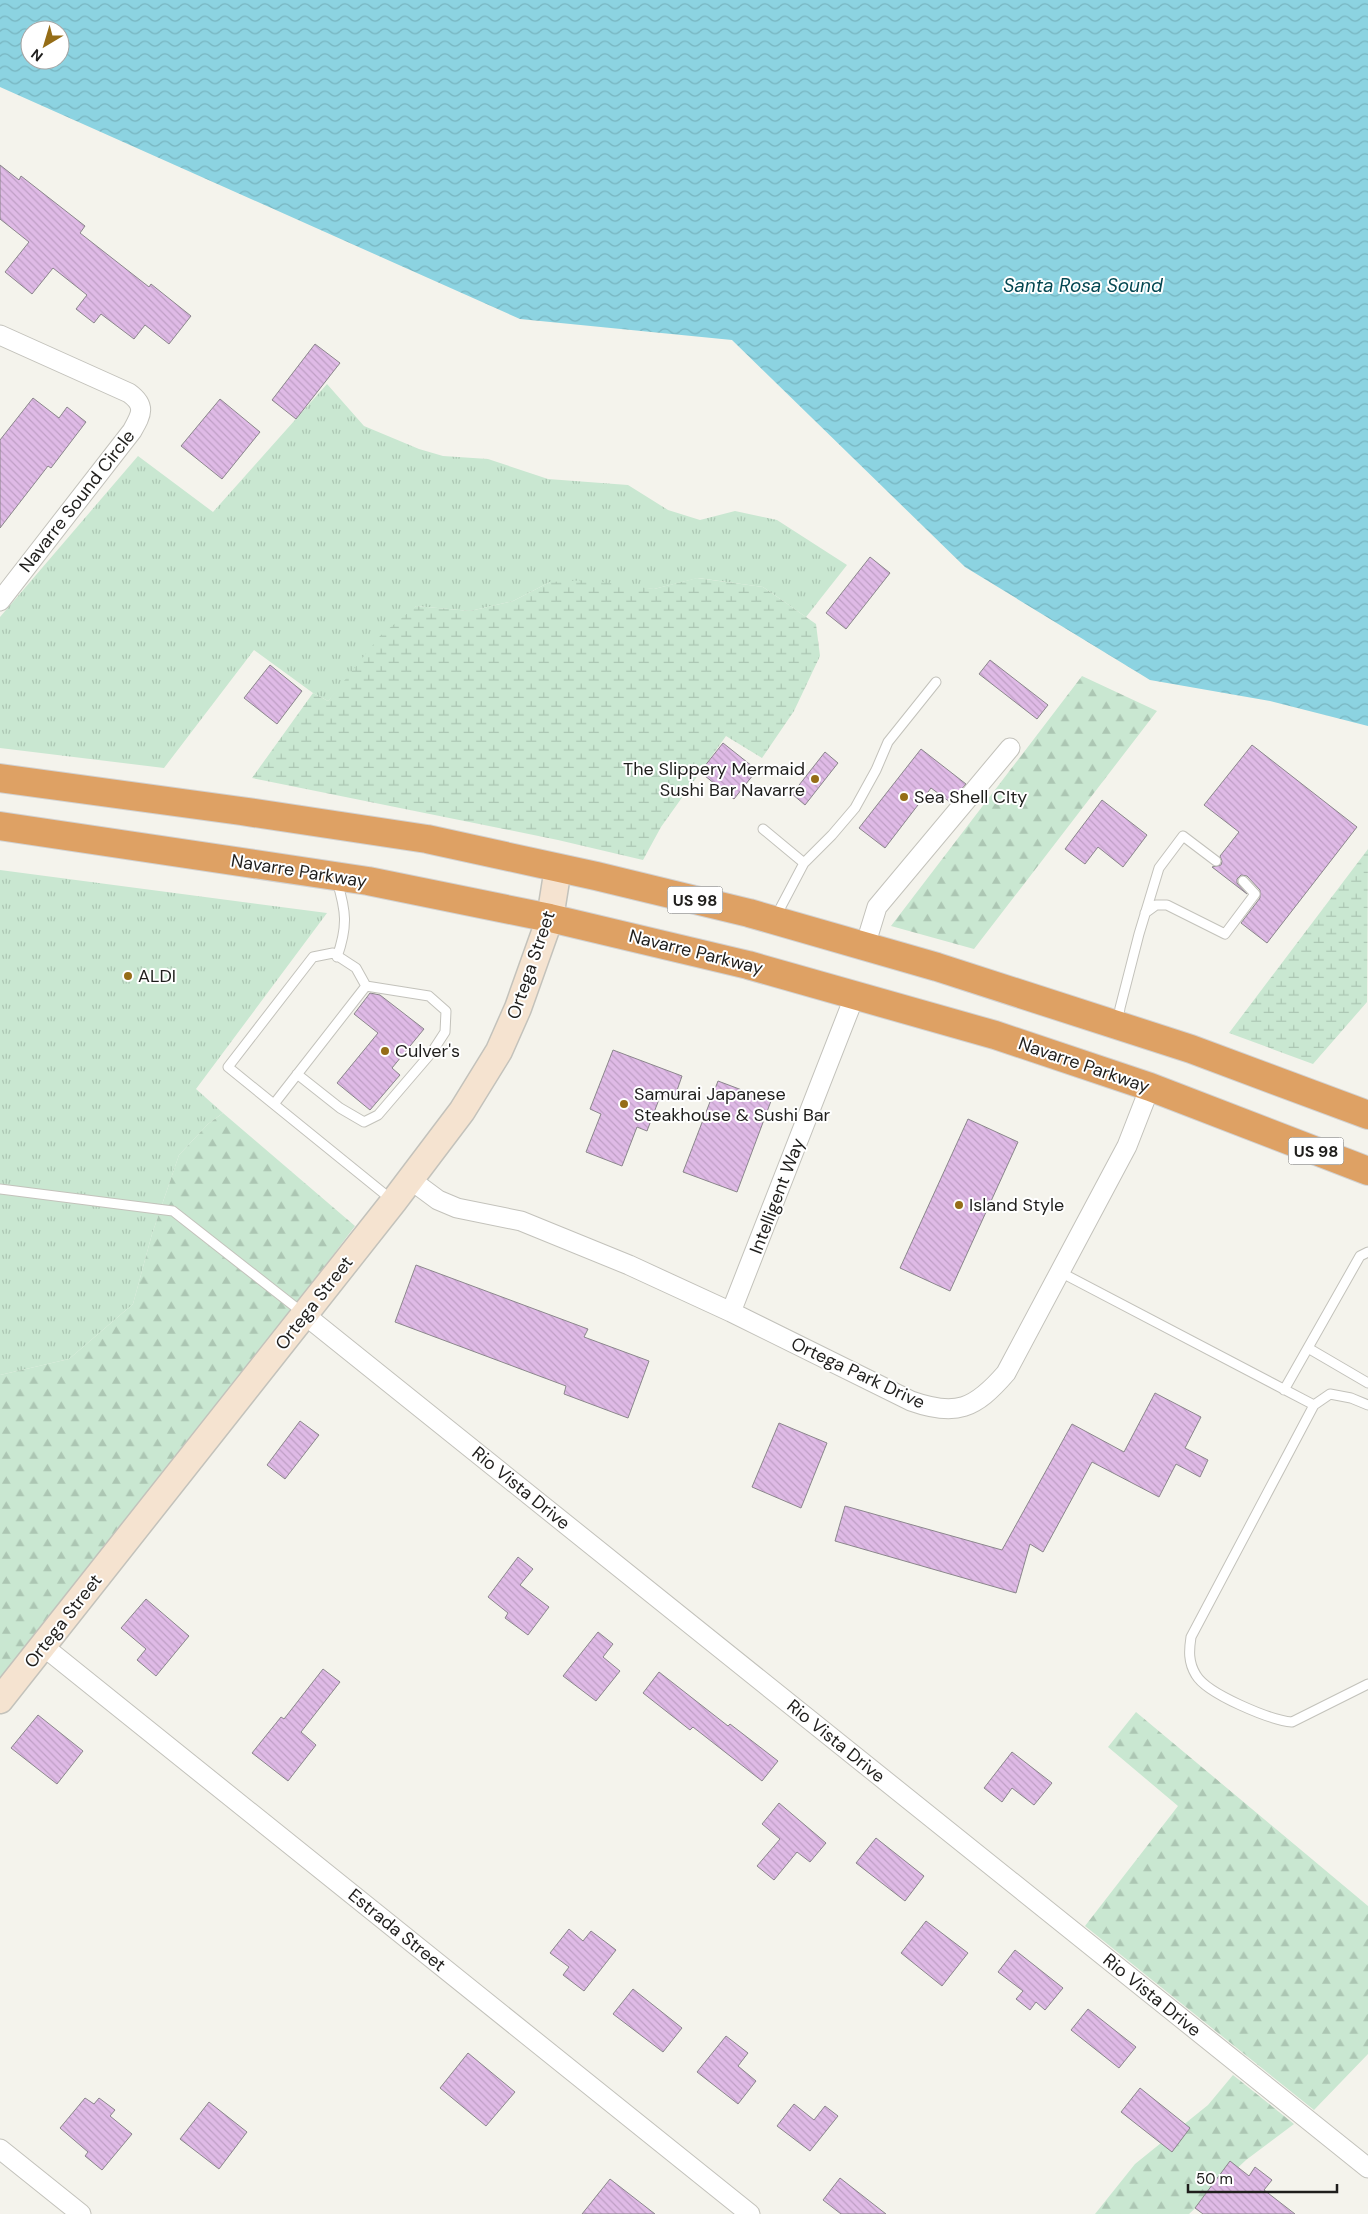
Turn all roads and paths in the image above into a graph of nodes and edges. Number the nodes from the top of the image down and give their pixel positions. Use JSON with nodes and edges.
{"nodes":[{"id":1,"x":0,"y":335,"type":"edge"},
{"id":2,"x":0,"y":601,"type":"edge"},
{"id":3,"x":936,"y":682,"type":"dead end"},
{"id":4,"x":1010,"y":748,"type":"dead end"},
{"id":5,"x":0,"y":778,"type":"edge"},
{"id":6,"x":0,"y":826,"type":"edge"},
{"id":7,"x":763,"y":829,"type":"dead end"},
{"id":8,"x":1216,"y":861,"type":"dead end"},
{"id":9,"x":804,"y":863,"type":"junction"},
{"id":10,"x":558,"y":868,"type":"junction"},
{"id":11,"x":335,"y":876,"type":"junction"},
{"id":12,"x":1243,"y":881,"type":"dead end"},
{"id":13,"x":1145,"y":913,"type":"junction"},
{"id":14,"x":550,"y":918,"type":"junction"},
{"id":15,"x":774,"y":920,"type":"junction"},
{"id":16,"x":865,"y":946,"type":"junction"},
{"id":17,"x":337,"y":956,"type":"junction"},
{"id":18,"x":366,"y":986,"type":"junction"},
{"id":19,"x":855,"y":995,"type":"junction"},
{"id":20,"x":1118,"y":1025,"type":"junction"},
{"id":21,"x":297,"y":1074,"type":"junction"},
{"id":22,"x":1150,"y":1087,"type":"junction"},
{"id":23,"x":274,"y":1104,"type":"junction"},
{"id":24,"x":1368,"y":1115,"type":"edge"},
{"id":25,"x":1368,"y":1171,"type":"edge"},
{"id":26,"x":411,"y":1180,"type":"junction"},
{"id":27,"x":0,"y":1189,"type":"edge"},
{"id":28,"x":394,"y":1201,"type":"junction"},
{"id":29,"x":1368,"y":1252,"type":"edge"},
{"id":30,"x":1060,"y":1272,"type":"junction"},
{"id":31,"x":731,"y":1312,"type":"junction"},
{"id":32,"x":305,"y":1315,"type":"junction"},
{"id":33,"x":1308,"y":1348,"type":"junction"},
{"id":34,"x":1368,"y":1383,"type":"edge"},
{"id":35,"x":1284,"y":1390,"type":"junction"},
{"id":36,"x":1314,"y":1405,"type":"junction"},
{"id":37,"x":1368,"y":1405,"type":"edge"},
{"id":38,"x":43,"y":1646,"type":"junction"},
{"id":39,"x":1368,"y":1684,"type":"edge"},
{"id":40,"x":0,"y":1700,"type":"edge"},
{"id":41,"x":0,"y":2149,"type":"edge"},
{"id":42,"x":1368,"y":2168,"type":"edge"},
{"id":43,"x":81,"y":2214,"type":"edge"},
{"id":44,"x":750,"y":2214,"type":"edge"}],
"edges":[{"from":1,"to":2,"type":"street","name":"Navarre Sound Circle"},
{"from":3,"to":9,"type":"lane"},
{"from":4,"to":16,"type":"street"},
{"from":5,"to":10,"type":"highway","number":"US 98"},
{"from":6,"to":11,"type":"highway","name":"Navarre Parkway","number":"US 98"},
{"from":7,"to":9,"type":"lane"},
{"from":8,"to":13,"type":"lane"},
{"from":9,"to":15,"type":"lane"},
{"from":10,"to":14,"type":"street","name":"Ortega Street"},
{"from":10,"to":15,"type":"highway","number":"US 98"},
{"from":11,"to":14,"type":"highway","name":"Navarre Parkway","number":"US 98"},
{"from":11,"to":17,"type":"lane"},
{"from":12,"to":13,"type":"lane"},
{"from":13,"to":20,"type":"lane"},
{"from":14,"to":19,"type":"highway","name":"Navarre Parkway","number":"US 98"},
{"from":14,"to":26,"type":"street","name":"Ortega Street"},
{"from":15,"to":16,"type":"highway","number":"US 98"},
{"from":16,"to":20,"type":"highway","number":"US 98"},
{"from":17,"to":18,"type":"lane"},
{"from":17,"to":23,"type":"lane"},
{"from":18,"to":21,"type":"lane"},
{"from":18,"to":21,"type":"lane"},
{"from":19,"to":22,"type":"highway","name":"Navarre Parkway","number":"US 98"},
{"from":19,"to":31,"type":"street","name":"Intelligent Way"},
{"from":20,"to":24,"type":"highway","number":"US 98"},
{"from":21,"to":23,"type":"lane"},
{"from":22,"to":25,"type":"highway","name":"Navarre Parkway","number":"US 98"},
{"from":22,"to":30,"type":"street","name":"Ortega Park Drive"},
{"from":23,"to":28,"type":"lane"},
{"from":26,"to":28,"type":"street","name":"Ortega Street"},
{"from":26,"to":31,"type":"street","name":"Ortega Park Drive"},
{"from":27,"to":32,"type":"lane"},
{"from":28,"to":32,"type":"street","name":"Ortega Street"},
{"from":29,"to":33,"type":"lane"},
{"from":30,"to":31,"type":"street","name":"Ortega Park Drive"},
{"from":30,"to":35,"type":"lane"},
{"from":32,"to":38,"type":"street","name":"Ortega Street"},
{"from":32,"to":42,"type":"street","name":"Rio Vista Drive"},
{"from":33,"to":34,"type":"lane"},
{"from":33,"to":35,"type":"lane"},
{"from":35,"to":36,"type":"lane"},
{"from":36,"to":37,"type":"lane"},
{"from":36,"to":39,"type":"lane"},
{"from":38,"to":40,"type":"street","name":"Ortega Street"},
{"from":38,"to":44,"type":"street","name":"Estrada Street"},
{"from":41,"to":43,"type":"street"}]}
